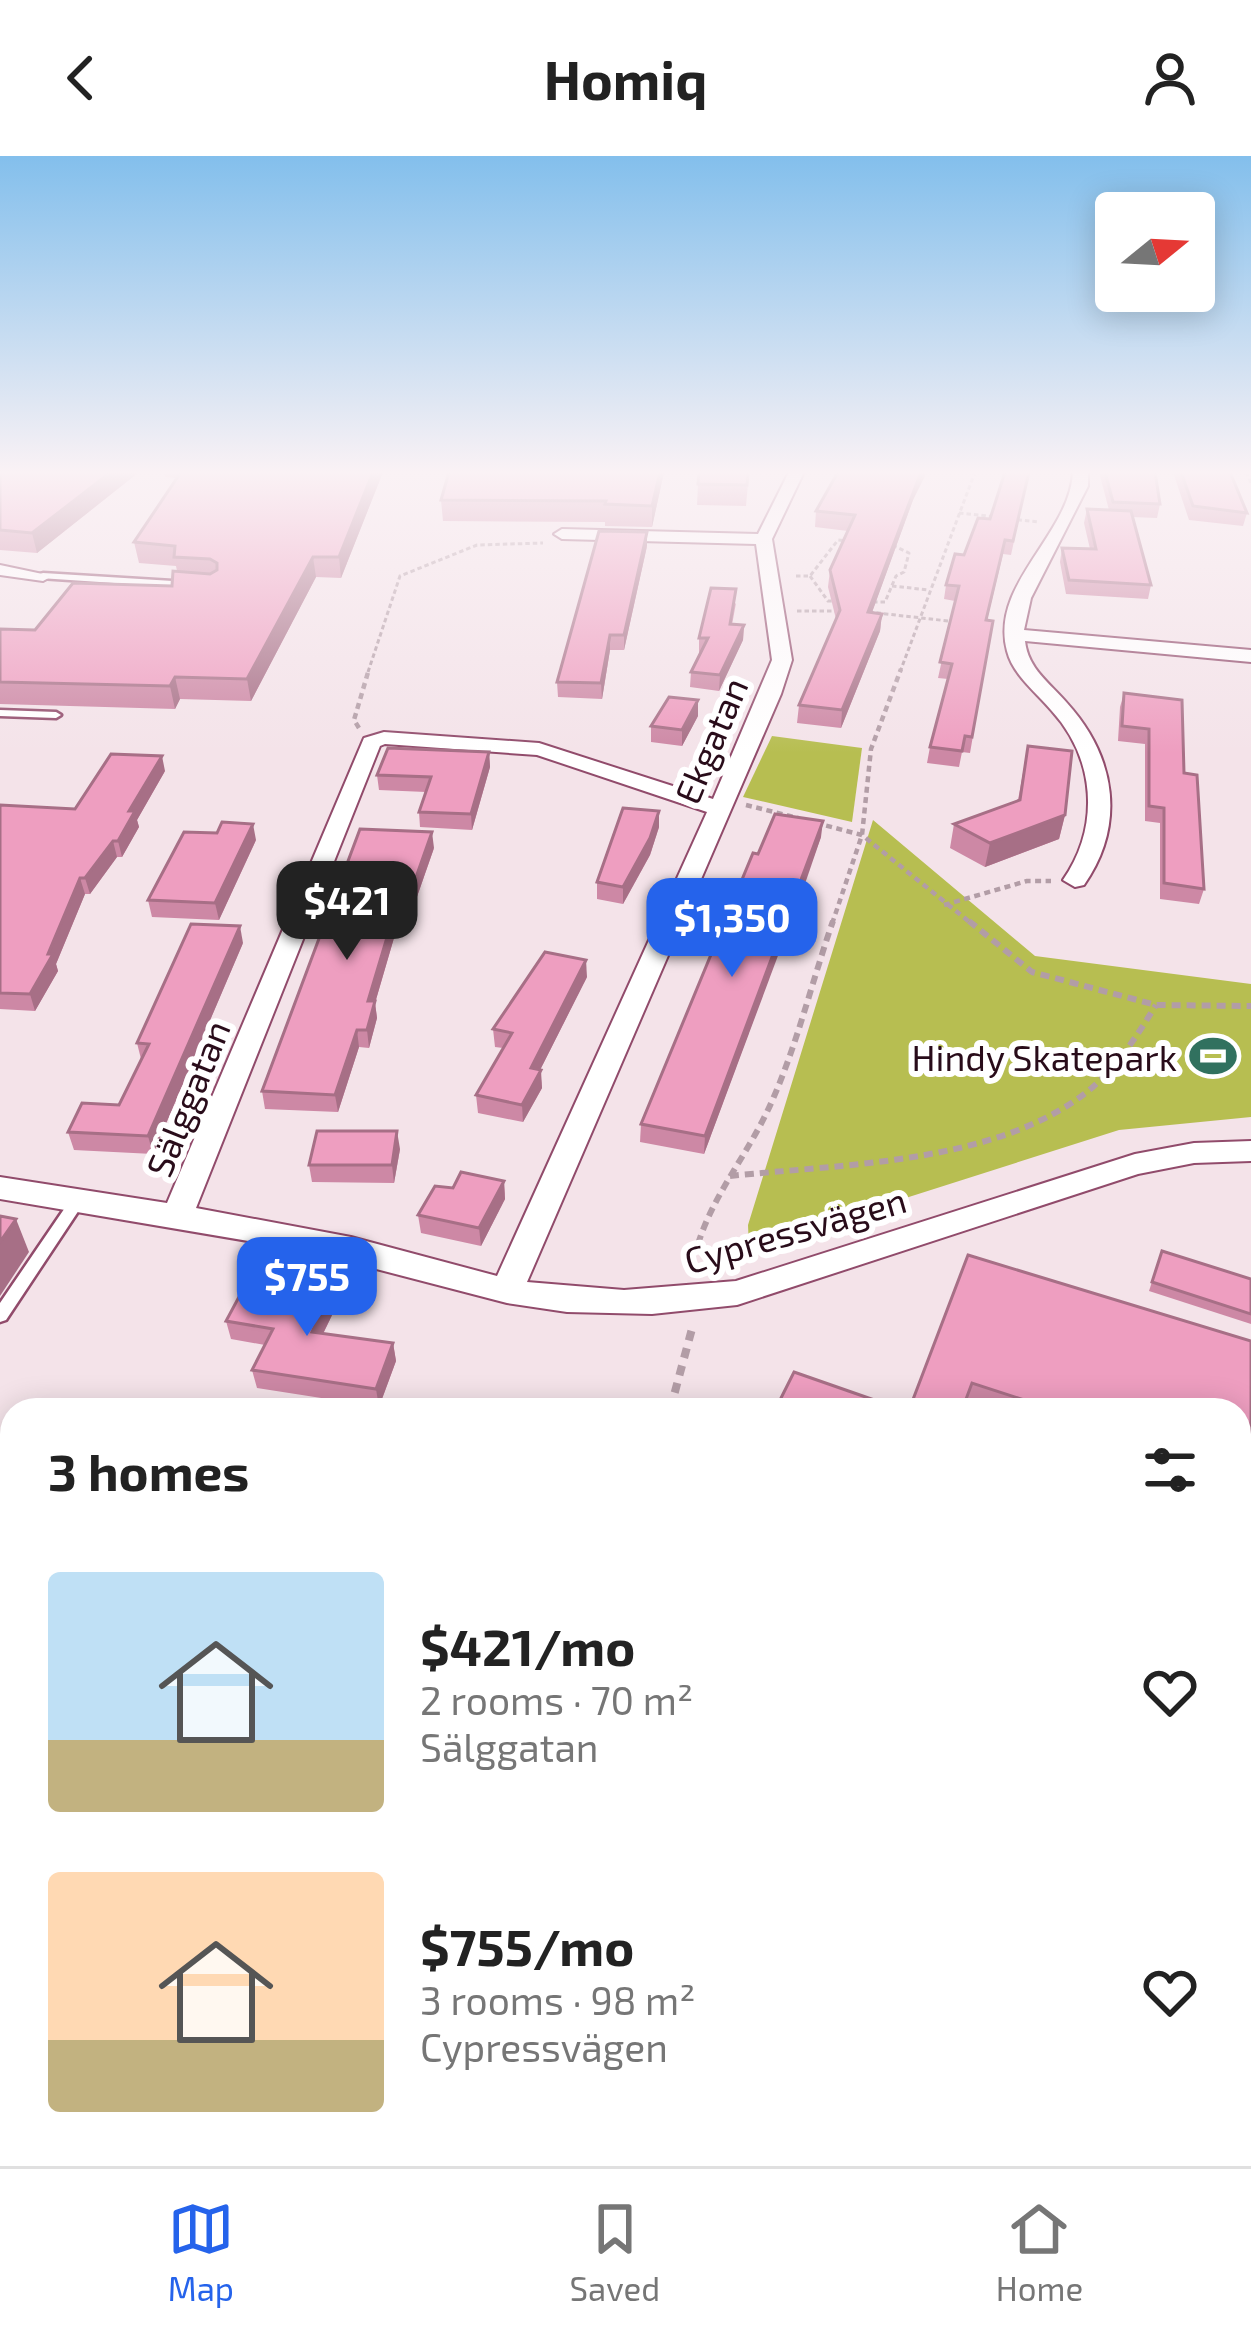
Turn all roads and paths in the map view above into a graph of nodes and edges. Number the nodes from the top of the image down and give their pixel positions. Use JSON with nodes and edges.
{"nodes":[{"id":1,"x":426,"y":566,"type":"edge"},
{"id":2,"x":767,"y":566,"type":"edge"},
{"id":3,"x":818,"y":566,"type":"edge"},
{"id":4,"x":906,"y":566,"type":"edge"},
{"id":5,"x":938,"y":566,"type":"edge"},
{"id":6,"x":1035,"y":566,"type":"edge"},
{"id":7,"x":0,"y":570,"type":"edge"},
{"id":8,"x":768,"y":575,"type":"junction"},
{"id":9,"x":43,"y":576,"type":"joint"},
{"id":10,"x":810,"y":576,"type":"junction"},
{"id":11,"x":192,"y":585,"type":"edge"},
{"id":12,"x":892,"y":586,"type":"junction"},
{"id":13,"x":929,"y":590,"type":"junction"},
{"id":14,"x":848,"y":602,"type":"edge"},
{"id":15,"x":867,"y":602,"type":"edge"},
{"id":16,"x":776,"y":611,"type":"junction"},
{"id":17,"x":918,"y":618,"type":"junction"},
{"id":18,"x":1016,"y":632,"type":"junction"},
{"id":19,"x":1251,"y":656,"type":"edge"},
{"id":20,"x":0,"y":713,"type":"edge"},
{"id":21,"x":56,"y":715,"type":"dead end"},
{"id":22,"x":370,"y":742,"type":"junction"},
{"id":23,"x":723,"y":804,"type":"junction"},
{"id":24,"x":862,"y":835,"type":"junction"},
{"id":25,"x":1075,"y":880,"type":"joint"},
{"id":26,"x":944,"y":905,"type":"junction"},
{"id":27,"x":1156,"y":1005,"type":"junction"},
{"id":28,"x":1251,"y":1006,"type":"edge"},
{"id":29,"x":1251,"y":1150,"type":"edge"},
{"id":30,"x":730,"y":1176,"type":"junction"},
{"id":31,"x":0,"y":1188,"type":"edge"},
{"id":32,"x":78,"y":1200,"type":"junction"},
{"id":33,"x":178,"y":1214,"type":"junction"},
{"id":34,"x":507,"y":1291,"type":"junction"},
{"id":35,"x":687,"y":1301,"type":"junction"},
{"id":36,"x":0,"y":1316,"type":"edge"},
{"id":37,"x":674,"y":1398,"type":"edge"}],
"edges":[{"from":1,"to":22,"type":"path"},
{"from":2,"to":8,"type":"street","name":"Ekgatan"},
{"from":3,"to":10,"type":"path"},
{"from":4,"to":12,"type":"path"},
{"from":5,"to":13,"type":"path"},
{"from":6,"to":18,"type":"street"},
{"from":7,"to":9,"type":"street"},
{"from":8,"to":10,"type":"path"},
{"from":8,"to":16,"type":"street","name":"Ekgatan"},
{"from":9,"to":11,"type":"lane"},
{"from":10,"to":14,"type":"path"},
{"from":12,"to":13,"type":"path"},
{"from":12,"to":15,"type":"path"},
{"from":13,"to":17,"type":"path"},
{"from":16,"to":17,"type":"path"},
{"from":16,"to":23,"type":"street","name":"Ekgatan"},
{"from":17,"to":18,"type":"path"},
{"from":17,"to":24,"type":"path"},
{"from":18,"to":19,"type":"street"},
{"from":18,"to":25,"type":"street"},
{"from":20,"to":21,"type":"lane"},
{"from":22,"to":23,"type":"street"},
{"from":22,"to":33,"type":"street","name":"Sälggatan"},
{"from":23,"to":24,"type":"path"},
{"from":23,"to":34,"type":"street","name":"Ekgatan"},
{"from":24,"to":26,"type":"path"},
{"from":24,"to":30,"type":"path"},
{"from":25,"to":26,"type":"path"},
{"from":26,"to":27,"type":"path"},
{"from":27,"to":28,"type":"path"},
{"from":27,"to":30,"type":"path"},
{"from":29,"to":35,"type":"street","name":"Cypressvägen"},
{"from":30,"to":35,"type":"path"},
{"from":31,"to":32,"type":"street","name":"Cypressvägen"},
{"from":32,"to":33,"type":"street","name":"Cypressvägen"},
{"from":32,"to":36,"type":"lane"},
{"from":33,"to":34,"type":"street","name":"Cypressvägen"},
{"from":34,"to":35,"type":"street","name":"Cypressvägen"},
{"from":35,"to":37,"type":"path"}]}
